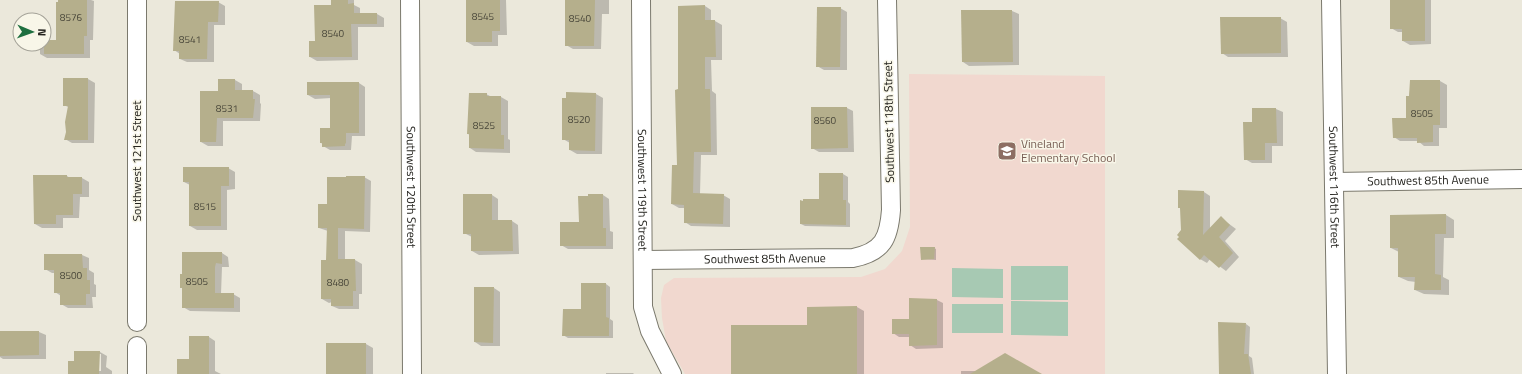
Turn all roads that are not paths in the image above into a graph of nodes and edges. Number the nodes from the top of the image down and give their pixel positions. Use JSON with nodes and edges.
{"nodes":[{"id":1,"x":137,"y":0,"type":"edge"},
{"id":2,"x":410,"y":0,"type":"edge"},
{"id":3,"x":641,"y":0,"type":"edge"},
{"id":4,"x":887,"y":0,"type":"edge"},
{"id":5,"x":1331,"y":0,"type":"edge"},
{"id":6,"x":1522,"y":180,"type":"edge"},
{"id":7,"x":1334,"y":182,"type":"junction"},
{"id":8,"x":883,"y":243,"type":"joint"},
{"id":9,"x":643,"y":260,"type":"junction"},
{"id":10,"x":137,"y":322,"type":"dead end"},
{"id":11,"x":137,"y":346,"type":"dead end"},
{"id":12,"x":137,"y":374,"type":"edge"},
{"id":13,"x":412,"y":374,"type":"edge"},
{"id":14,"x":672,"y":374,"type":"edge"},
{"id":15,"x":1338,"y":374,"type":"edge"}],
"edges":[{"from":1,"to":10,"type":"street","name":"Southwest 121st Street"},
{"from":2,"to":13,"type":"street","name":"Southwest 120th Street"},
{"from":3,"to":9,"type":"street","name":"Southwest 119th Street"},
{"from":4,"to":8,"type":"street","name":"Southwest 118th Street"},
{"from":5,"to":7,"type":"street","name":"Southwest 116th Street"},
{"from":6,"to":7,"type":"street","name":"Southwest 85th Avenue"},
{"from":7,"to":15,"type":"street","name":"Southwest 116th Street"},
{"from":8,"to":9,"type":"street","name":"Southwest 85th Avenue"},
{"from":9,"to":14,"type":"street","name":"Southwest 119th Street"},
{"from":11,"to":12,"type":"street"}]}
